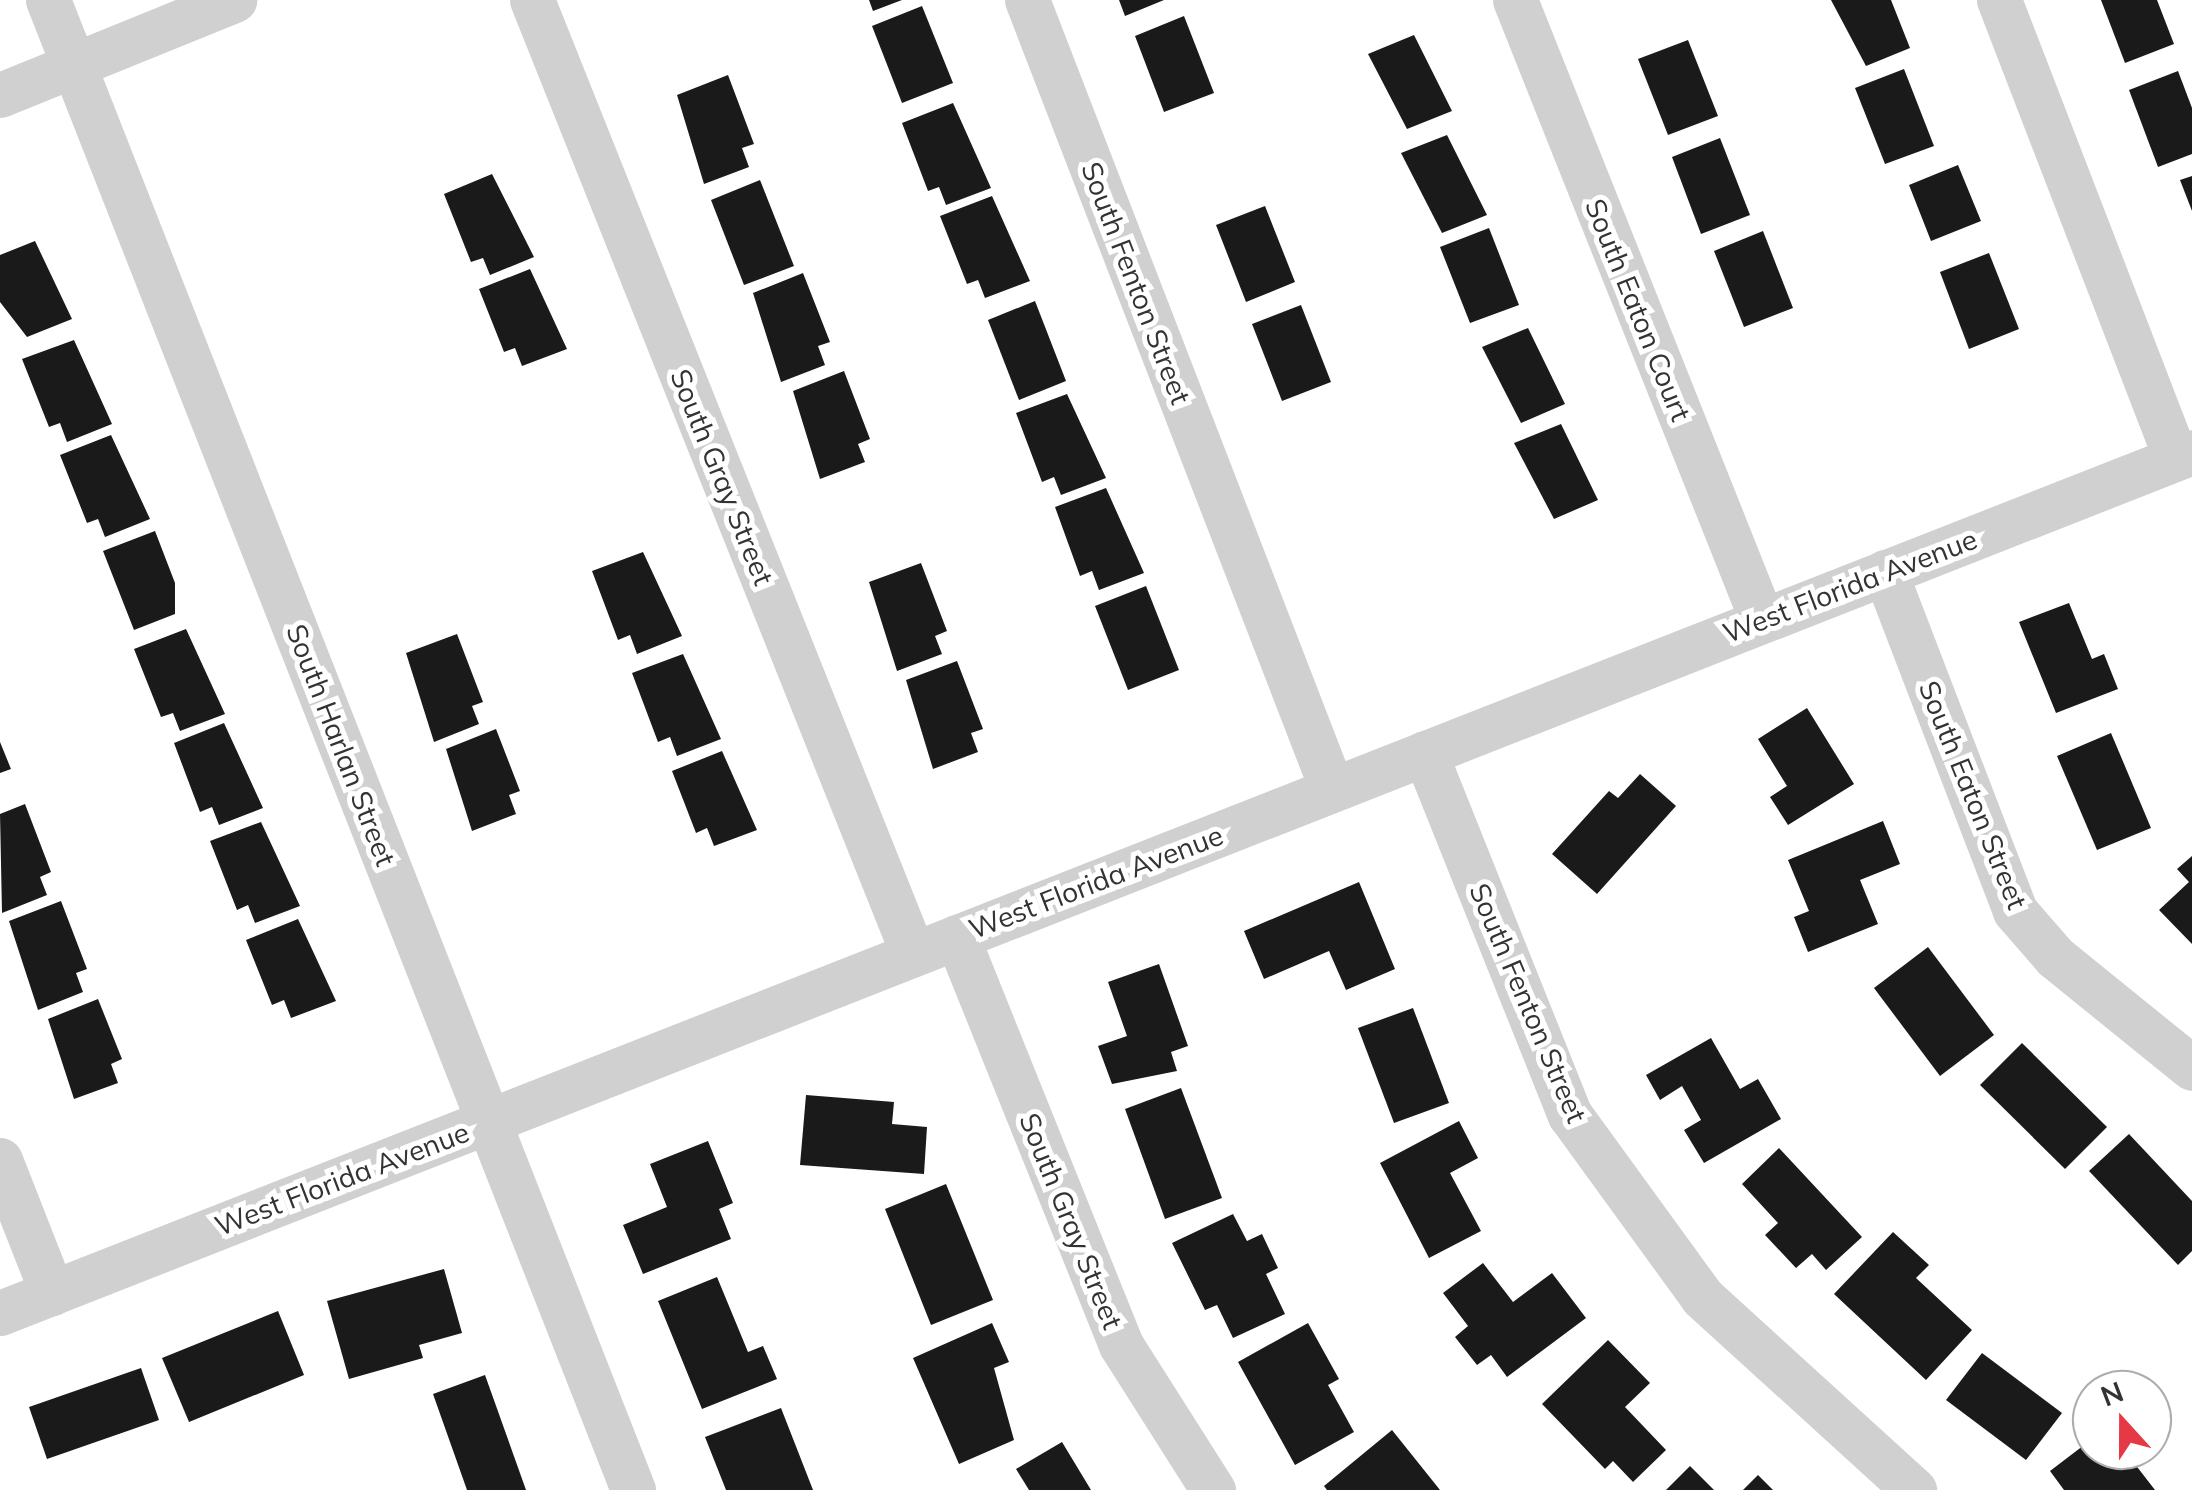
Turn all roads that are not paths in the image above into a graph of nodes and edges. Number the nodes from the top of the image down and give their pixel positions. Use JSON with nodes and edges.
{"nodes":[{"id":1,"x":48,"y":0,"type":"edge"},
{"id":2,"x":234,"y":0,"type":"edge"},
{"id":3,"x":532,"y":0,"type":"edge"},
{"id":4,"x":1027,"y":0,"type":"edge"},
{"id":5,"x":1514,"y":0,"type":"edge"},
{"id":6,"x":1999,"y":0,"type":"edge"},
{"id":7,"x":74,"y":66,"type":"junction"},
{"id":8,"x":0,"y":95,"type":"edge"},
{"id":9,"x":2184,"y":455,"type":"edge"},
{"id":10,"x":1884,"y":572,"type":"junction"},
{"id":11,"x":1762,"y":620,"type":"junction"},
{"id":12,"x":1425,"y":753,"type":"junction"},
{"id":13,"x":1332,"y":789,"type":"junction"},
{"id":14,"x":956,"y":937,"type":"junction"},
{"id":15,"x":913,"y":954,"type":"junction"},
{"id":16,"x":2192,"y":1068,"type":"edge"},
{"id":17,"x":489,"y":1121,"type":"junction"},
{"id":18,"x":0,"y":1160,"type":"edge"},
{"id":19,"x":52,"y":1292,"type":"junction"},
{"id":20,"x":0,"y":1313,"type":"edge"},
{"id":21,"x":633,"y":1490,"type":"edge"},
{"id":22,"x":1213,"y":1490,"type":"edge"},
{"id":23,"x":1914,"y":1490,"type":"edge"}],
"edges":[{"from":1,"to":7,"type":"street","name":"South Harlan Street"},
{"from":2,"to":7,"type":"street"},
{"from":3,"to":15,"type":"street","name":"South Gray Street"},
{"from":4,"to":13,"type":"street","name":"South Fenton Street"},
{"from":5,"to":11,"type":"street","name":"South Eaton Court"},
{"from":6,"to":9,"type":"street"},
{"from":7,"to":8,"type":"street"},
{"from":7,"to":17,"type":"street","name":"South Harlan Street"},
{"from":9,"to":10,"type":"street","name":"West Florida Avenue"},
{"from":10,"to":11,"type":"street","name":"West Florida Avenue"},
{"from":10,"to":16,"type":"street","name":"South Eaton Street"},
{"from":11,"to":12,"type":"street","name":"West Florida Avenue"},
{"from":12,"to":13,"type":"street","name":"West Florida Avenue"},
{"from":12,"to":23,"type":"street","name":"South Fenton Street"},
{"from":13,"to":14,"type":"street","name":"West Florida Avenue"},
{"from":14,"to":15,"type":"street","name":"West Florida Avenue"},
{"from":14,"to":22,"type":"street","name":"South Gray Street"},
{"from":15,"to":17,"type":"street","name":"West Florida Avenue"},
{"from":17,"to":19,"type":"street","name":"West Florida Avenue"},
{"from":17,"to":21,"type":"street","name":"South Harlan Street"},
{"from":18,"to":19,"type":"street"},
{"from":19,"to":20,"type":"street","name":"West Florida Avenue"}]}
